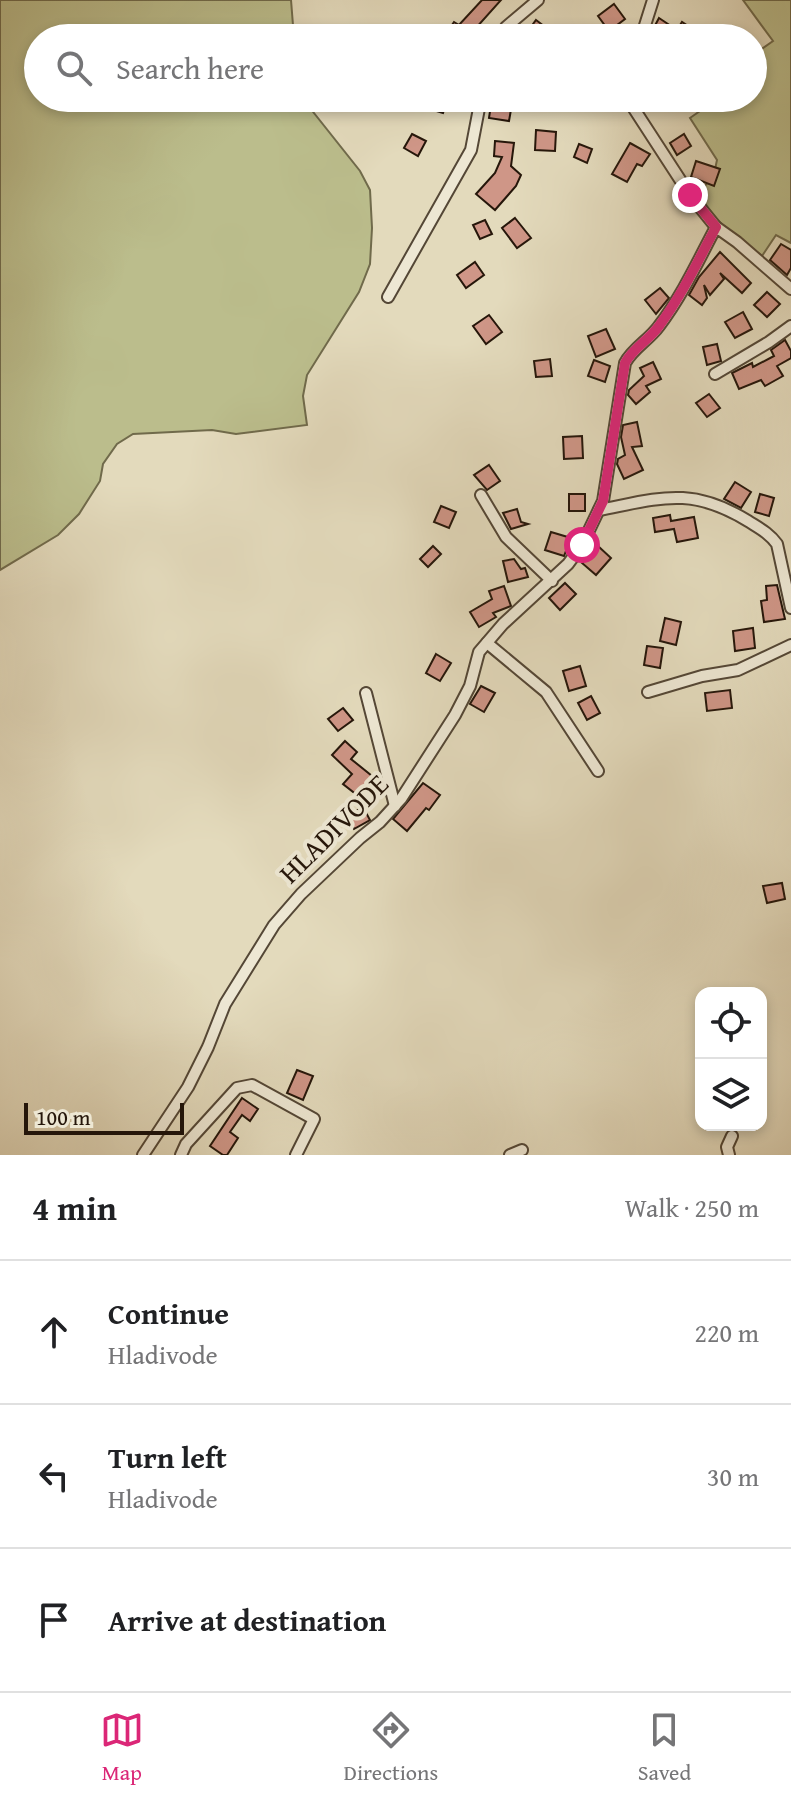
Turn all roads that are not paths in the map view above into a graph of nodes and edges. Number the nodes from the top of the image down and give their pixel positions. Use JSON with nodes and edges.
{"nodes":[{"id":1,"x":538,"y":0,"type":"edge"},
{"id":2,"x":653,"y":0,"type":"edge"},
{"id":3,"x":510,"y":24,"type":"edge"},
{"id":4,"x":645,"y":24,"type":"edge"},
{"id":5,"x":478,"y":112,"type":"edge"},
{"id":6,"x":636,"y":112,"type":"edge"},
{"id":7,"x":716,"y":227,"type":"junction"},
{"id":8,"x":791,"y":289,"type":"edge"},
{"id":9,"x":388,"y":297,"type":"dead end"},
{"id":10,"x":791,"y":326,"type":"edge"},
{"id":11,"x":715,"y":374,"type":"dead end"},
{"id":12,"x":481,"y":495,"type":"dead end"},
{"id":13,"x":599,"y":510,"type":"junction"},
{"id":14,"x":552,"y":581,"type":"junction"},
{"id":15,"x":791,"y":608,"type":"edge"},
{"id":16,"x":487,"y":643,"type":"junction"},
{"id":17,"x":791,"y":645,"type":"edge"},
{"id":18,"x":648,"y":692,"type":"dead end"},
{"id":19,"x":366,"y":693,"type":"dead end"},
{"id":20,"x":598,"y":771,"type":"dead end"},
{"id":21,"x":395,"y":806,"type":"junction"},
{"id":22,"x":732,"y":1136,"type":"dead end"},
{"id":23,"x":522,"y":1150,"type":"dead end"},
{"id":24,"x":143,"y":1155,"type":"edge"},
{"id":25,"x":181,"y":1155,"type":"edge"},
{"id":26,"x":296,"y":1155,"type":"edge"},
{"id":27,"x":510,"y":1155,"type":"edge"},
{"id":28,"x":729,"y":1155,"type":"edge"}],
"edges":[{"from":1,"to":3,"type":"street"},
{"from":2,"to":4,"type":"street"},
{"from":5,"to":9,"type":"street"},
{"from":6,"to":7,"type":"street"},
{"from":7,"to":8,"type":"street"},
{"from":7,"to":13,"type":"street","name":"HLADIVODE"},
{"from":10,"to":11,"type":"street"},
{"from":12,"to":14,"type":"street"},
{"from":13,"to":14,"type":"street","name":"HLADIVODE"},
{"from":13,"to":15,"type":"street"},
{"from":14,"to":16,"type":"street","name":"HLADIVODE"},
{"from":16,"to":20,"type":"street"},
{"from":16,"to":21,"type":"street","name":"HLADIVODE"},
{"from":17,"to":18,"type":"street"},
{"from":19,"to":21,"type":"street"},
{"from":21,"to":24,"type":"street","name":"HLADIVODE"},
{"from":22,"to":28,"type":"street"},
{"from":23,"to":27,"type":"street"},
{"from":25,"to":26,"type":"street"}]}
